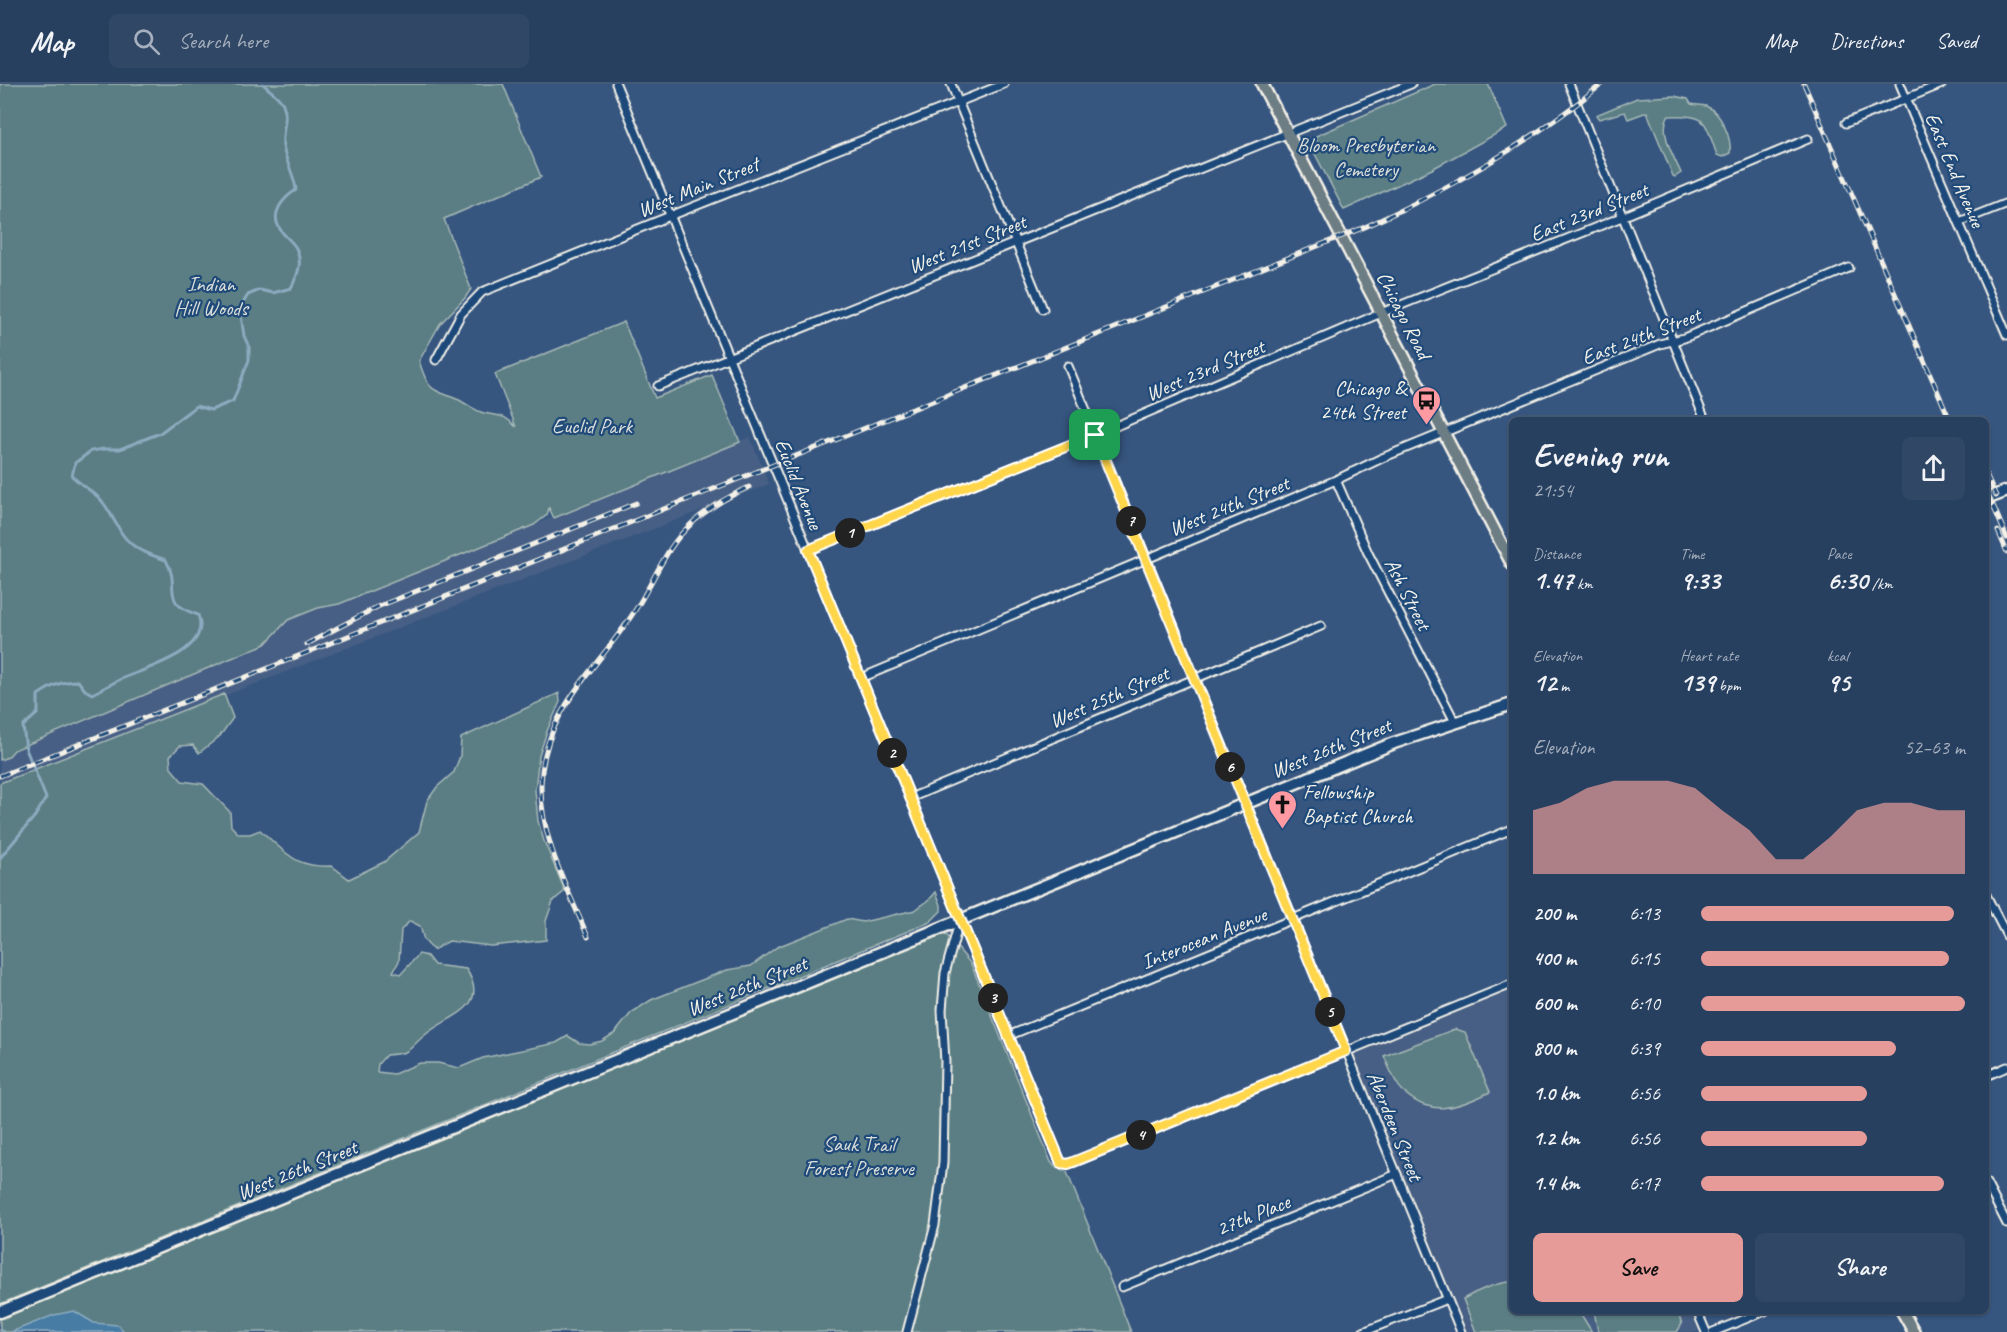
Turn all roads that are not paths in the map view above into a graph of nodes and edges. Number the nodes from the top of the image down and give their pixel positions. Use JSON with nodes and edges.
{"nodes":[{"id":1,"x":616,"y":84,"type":"edge"},
{"id":2,"x":951,"y":84,"type":"edge"},
{"id":3,"x":1004,"y":84,"type":"edge"},
{"id":4,"x":1262,"y":84,"type":"edge"},
{"id":5,"x":1411,"y":84,"type":"edge"},
{"id":6,"x":1569,"y":84,"type":"edge"},
{"id":7,"x":1900,"y":84,"type":"edge"},
{"id":8,"x":1942,"y":84,"type":"edge"},
{"id":9,"x":1907,"y":98,"type":"junction"},
{"id":10,"x":959,"y":102,"type":"junction"},
{"id":11,"x":1846,"y":123,"type":"dead end"},
{"id":12,"x":1288,"y":135,"type":"junction"},
{"id":13,"x":1808,"y":139,"type":"dead end"},
{"id":14,"x":2007,"y":203,"type":"edge"},
{"id":15,"x":670,"y":216,"type":"junction"},
{"id":16,"x":1622,"y":217,"type":"junction"},
{"id":17,"x":1959,"y":222,"type":"junction"},
{"id":18,"x":1016,"y":242,"type":"junction"},
{"id":19,"x":1849,"y":268,"type":"dead end"},
{"id":20,"x":1043,"y":309,"type":"dead end"},
{"id":21,"x":1381,"y":313,"type":"junction"},
{"id":22,"x":2007,"y":335,"type":"edge"},
{"id":23,"x":1673,"y":341,"type":"junction"},
{"id":24,"x":729,"y":358,"type":"junction"},
{"id":25,"x":436,"y":360,"type":"dead end"},
{"id":26,"x":1068,"y":366,"type":"dead end"},
{"id":27,"x":658,"y":386,"type":"dead end"},
{"id":28,"x":1704,"y":417,"type":"edge"},
{"id":29,"x":1444,"y":433,"type":"junction"},
{"id":30,"x":1095,"y":435,"type":"junction"},
{"id":31,"x":1336,"y":480,"type":"junction"},
{"id":32,"x":2007,"y":491,"type":"edge"},
{"id":33,"x":1989,"y":498,"type":"edge"},
{"id":34,"x":808,"y":550,"type":"junction"},
{"id":35,"x":1509,"y":551,"type":"edge"},
{"id":36,"x":1146,"y":558,"type":"junction"},
{"id":37,"x":1321,"y":626,"type":"dead end"},
{"id":38,"x":861,"y":678,"type":"junction"},
{"id":39,"x":1195,"y":679,"type":"junction"},
{"id":40,"x":1509,"y":705,"type":"edge"},
{"id":41,"x":1455,"y":722,"type":"junction"},
{"id":42,"x":910,"y":798,"type":"junction"},
{"id":43,"x":1245,"y":803,"type":"junction"},
{"id":44,"x":1509,"y":830,"type":"edge"},
{"id":45,"x":1989,"y":901,"type":"edge"},
{"id":46,"x":960,"y":919,"type":"junction"},
{"id":47,"x":1293,"y":919,"type":"junction"},
{"id":48,"x":2007,"y":936,"type":"edge"},
{"id":49,"x":1509,"y":985,"type":"edge"},
{"id":50,"x":1008,"y":1036,"type":"junction"},
{"id":51,"x":1346,"y":1051,"type":"junction"},
{"id":52,"x":2007,"y":1067,"type":"edge"},
{"id":53,"x":1989,"y":1075,"type":"edge"},
{"id":54,"x":1397,"y":1174,"type":"junction"},
{"id":55,"x":1989,"y":1189,"type":"edge"},
{"id":56,"x":2007,"y":1224,"type":"edge"},
{"id":57,"x":1122,"y":1287,"type":"dead end"},
{"id":58,"x":1447,"y":1299,"type":"junction"},
{"id":59,"x":0,"y":1312,"type":"edge"},
{"id":60,"x":1698,"y":1314,"type":"edge"},
{"id":61,"x":1758,"y":1314,"type":"edge"},
{"id":62,"x":1904,"y":1314,"type":"edge"},
{"id":63,"x":907,"y":1332,"type":"edge"},
{"id":64,"x":1363,"y":1332,"type":"edge"},
{"id":65,"x":1461,"y":1332,"type":"edge"},
{"id":66,"x":1706,"y":1332,"type":"edge"},
{"id":67,"x":1713,"y":1332,"type":"edge"},
{"id":68,"x":1914,"y":1332,"type":"edge"}],
"edges":[{"from":1,"to":15,"type":"street","name":"Euclid Avenue"},
{"from":2,"to":10,"type":"street"},
{"from":3,"to":10,"type":"street","name":"West Main Street"},
{"from":4,"to":12,"type":"main road","name":"Chicago Road"},
{"from":5,"to":12,"type":"street","name":"West 21st Street"},
{"from":6,"to":16,"type":"street"},
{"from":7,"to":9,"type":"street","name":"East End Avenue"},
{"from":8,"to":9,"type":"street"},
{"from":9,"to":11,"type":"street"},
{"from":9,"to":17,"type":"street","name":"East End Avenue"},
{"from":10,"to":15,"type":"street","name":"West Main Street"},
{"from":10,"to":18,"type":"street"},
{"from":12,"to":18,"type":"street","name":"West 21st Street"},
{"from":12,"to":21,"type":"main road","name":"Chicago Road"},
{"from":13,"to":16,"type":"street","name":"East 23rd Street"},
{"from":14,"to":17,"type":"street"},
{"from":15,"to":24,"type":"street","name":"Euclid Avenue"},
{"from":15,"to":25,"type":"street","name":"West Main Street"},
{"from":16,"to":21,"type":"street","name":"East 23rd Street"},
{"from":16,"to":23,"type":"street"},
{"from":17,"to":22,"type":"street","name":"East End Avenue"},
{"from":18,"to":20,"type":"street"},
{"from":18,"to":24,"type":"street","name":"West 21st Street"},
{"from":19,"to":23,"type":"street","name":"East 24th Street"},
{"from":21,"to":29,"type":"main road","name":"Chicago Road"},
{"from":21,"to":30,"type":"street","name":"West 23rd Street"},
{"from":23,"to":28,"type":"street"},
{"from":23,"to":29,"type":"street","name":"East 24th Street"},
{"from":24,"to":27,"type":"street","name":"West 21st Street"},
{"from":24,"to":34,"type":"street","name":"Euclid Avenue"},
{"from":26,"to":30,"type":"street","name":"Aberdeen Street"},
{"from":29,"to":31,"type":"street","name":"West 24th Street"},
{"from":29,"to":35,"type":"main road","name":"Chicago Road"},
{"from":30,"to":34,"type":"street","name":"West 23rd Street"},
{"from":30,"to":36,"type":"street","name":"Aberdeen Street"},
{"from":31,"to":36,"type":"street","name":"West 24th Street"},
{"from":31,"to":41,"type":"street","name":"Ash Street"},
{"from":32,"to":33,"type":"street"},
{"from":34,"to":38,"type":"street","name":"Euclid Avenue"},
{"from":36,"to":38,"type":"street","name":"West 24th Street"},
{"from":36,"to":39,"type":"street","name":"Aberdeen Street"},
{"from":37,"to":39,"type":"street","name":"West 25th Street"},
{"from":38,"to":42,"type":"street","name":"Euclid Avenue"},
{"from":39,"to":42,"type":"street","name":"West 25th Street"},
{"from":39,"to":43,"type":"street","name":"Aberdeen Street"},
{"from":40,"to":41,"type":"street","name":"West 26th Street"},
{"from":41,"to":43,"type":"street","name":"West 26th Street"},
{"from":42,"to":46,"type":"street","name":"Euclid Avenue"},
{"from":43,"to":46,"type":"street","name":"West 26th Street"},
{"from":43,"to":47,"type":"street","name":"Aberdeen Street"},
{"from":44,"to":47,"type":"street","name":"Interocean Avenue"},
{"from":45,"to":48,"type":"street"},
{"from":46,"to":50,"type":"street","name":"Euclid Avenue"},
{"from":46,"to":59,"type":"street","name":"West 26th Street"},
{"from":46,"to":63,"type":"street"},
{"from":47,"to":50,"type":"street","name":"Interocean Avenue"},
{"from":47,"to":51,"type":"street","name":"Aberdeen Street"},
{"from":49,"to":51,"type":"street"},
{"from":50,"to":51,"type":"street","name":"Euclid Avenue"},
{"from":51,"to":54,"type":"street","name":"Aberdeen Street"},
{"from":52,"to":53,"type":"street"},
{"from":54,"to":57,"type":"street","name":"27th Place"},
{"from":54,"to":58,"type":"street","name":"Aberdeen Street"},
{"from":55,"to":56,"type":"street"},
{"from":58,"to":64,"type":"street"},
{"from":58,"to":65,"type":"street","name":"Aberdeen Street"},
{"from":60,"to":66,"type":"street"},
{"from":61,"to":67,"type":"street"},
{"from":62,"to":68,"type":"main road"}]}
